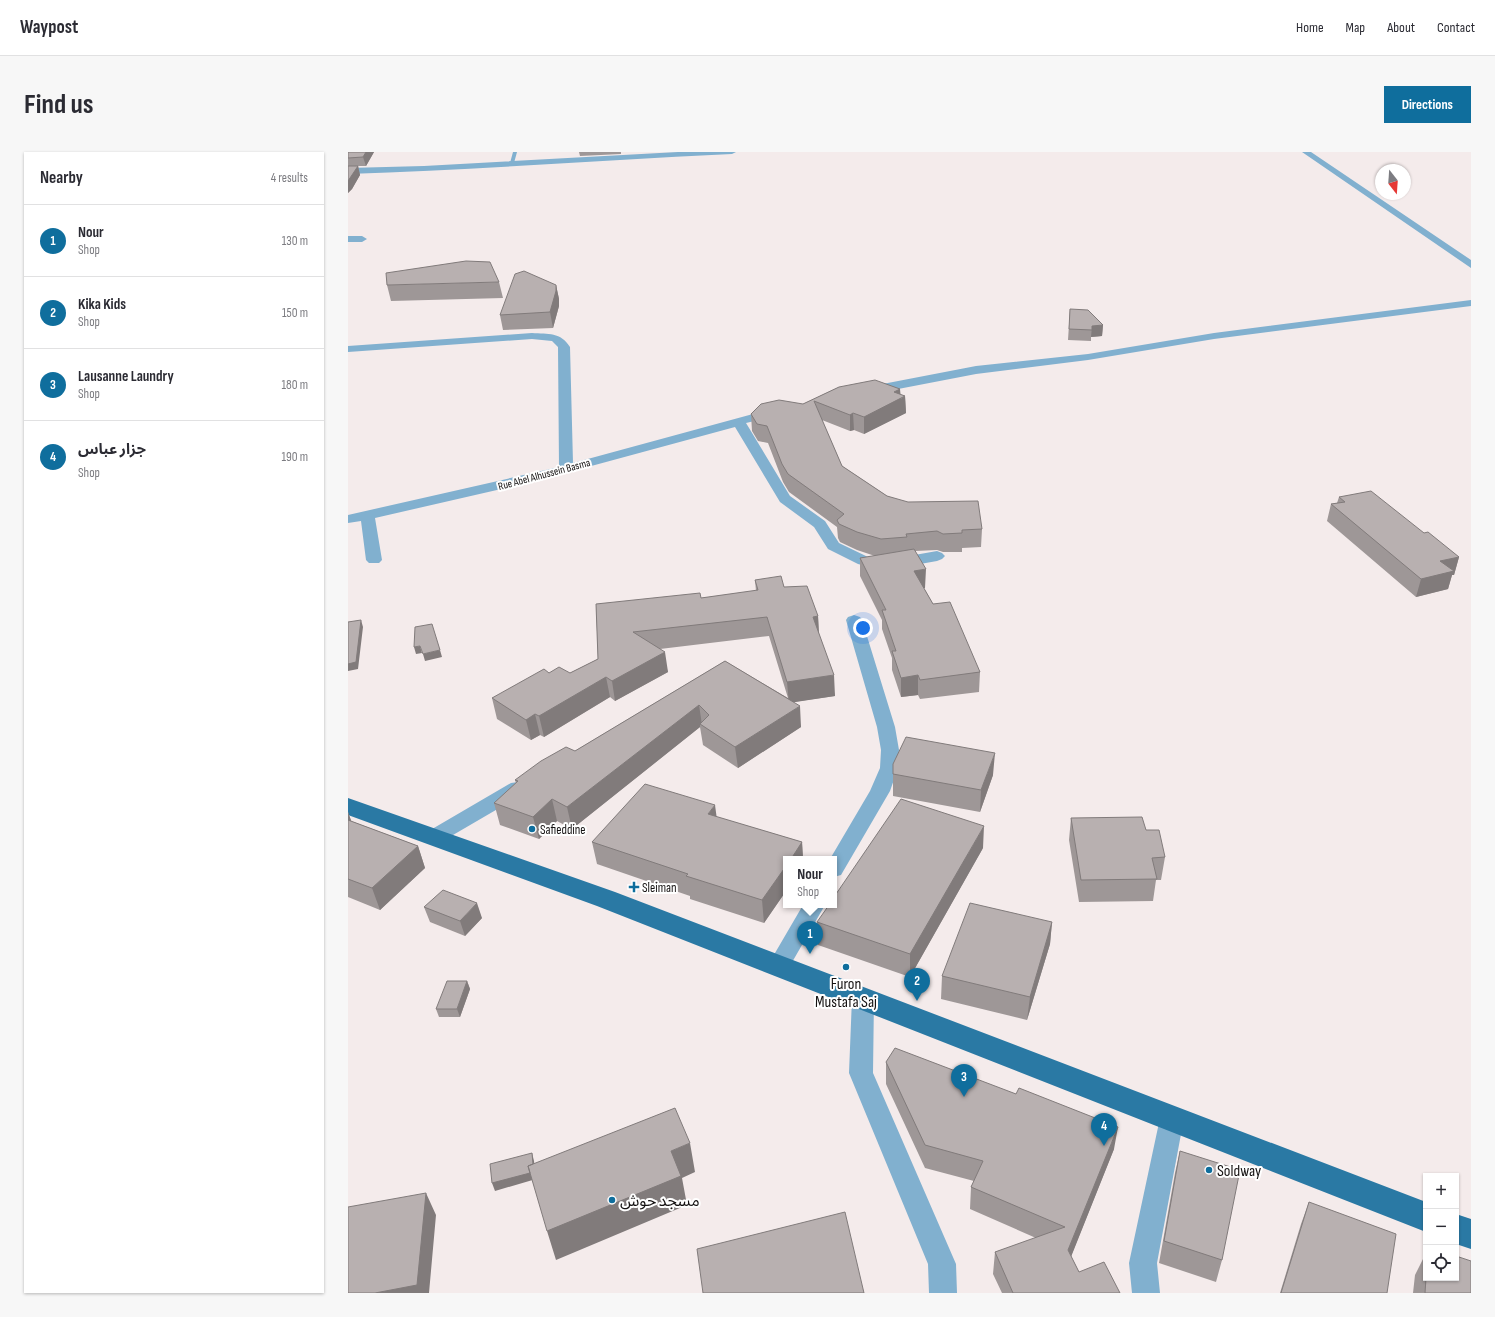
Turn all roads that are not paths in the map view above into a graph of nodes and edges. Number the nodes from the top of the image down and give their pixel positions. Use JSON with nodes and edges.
{"nodes":[{"id":1,"x":515,"y":152,"type":"edge"},
{"id":2,"x":732,"y":152,"type":"edge"},
{"id":3,"x":1306,"y":152,"type":"edge"},
{"id":4,"x":512,"y":163,"type":"junction"},
{"id":5,"x":348,"y":171,"type":"edge"},
{"id":6,"x":362,"y":239,"type":"dead end"},
{"id":7,"x":348,"y":240,"type":"edge"},
{"id":8,"x":1471,"y":265,"type":"edge"},
{"id":9,"x":1471,"y":303,"type":"edge"},
{"id":10,"x":348,"y":348,"type":"edge"},
{"id":11,"x":857,"y":393,"type":"edge"},
{"id":12,"x":789,"y":409,"type":"edge"},
{"id":13,"x":738,"y":421,"type":"junction"},
{"id":14,"x":566,"y":469,"type":"junction"},
{"id":15,"x":366,"y":515,"type":"junction"},
{"id":16,"x":348,"y":519,"type":"edge"},
{"id":17,"x":937,"y":556,"type":"dead end"},
{"id":18,"x":374,"y":560,"type":"dead end"},
{"id":19,"x":854,"y":620,"type":"dead end"},
{"id":20,"x":531,"y":781,"type":"edge"},
{"id":21,"x":348,"y":806,"type":"edge"},
{"id":22,"x":434,"y":837,"type":"junction"},
{"id":23,"x":837,"y":865,"type":"edge"},
{"id":24,"x":812,"y":908,"type":"edge"},
{"id":25,"x":779,"y":965,"type":"junction"},
{"id":26,"x":863,"y":998,"type":"junction"},
{"id":27,"x":1172,"y":1118,"type":"junction"},
{"id":28,"x":1423,"y":1216,"type":"edge"},
{"id":29,"x":1459,"y":1230,"type":"edge"},
{"id":30,"x":1471,"y":1234,"type":"edge"},
{"id":31,"x":943,"y":1293,"type":"edge"},
{"id":32,"x":1146,"y":1293,"type":"edge"}],
"edges":[{"from":1,"to":4,"type":"lane"},
{"from":2,"to":4,"type":"street"},
{"from":3,"to":8,"type":"street"},
{"from":4,"to":5,"type":"street"},
{"from":6,"to":7,"type":"street"},
{"from":9,"to":11,"type":"street"},
{"from":10,"to":14,"type":"street"},
{"from":12,"to":13,"type":"street","name":"Rue Abel Alhussein Basma"},
{"from":13,"to":14,"type":"street","name":"Rue Abel Alhussein Basma"},
{"from":13,"to":17,"type":"street"},
{"from":14,"to":15,"type":"street","name":"Rue Abel Alhussein Basma"},
{"from":15,"to":16,"type":"street","name":"Rue Abel Alhussein Basma"},
{"from":15,"to":18,"type":"street"},
{"from":19,"to":23,"type":"street"},
{"from":20,"to":22,"type":"street"},
{"from":21,"to":22,"type":"main road"},
{"from":22,"to":25,"type":"main road"},
{"from":24,"to":25,"type":"street"},
{"from":25,"to":26,"type":"main road"},
{"from":26,"to":27,"type":"main road"},
{"from":26,"to":31,"type":"street"},
{"from":27,"to":28,"type":"main road"},
{"from":27,"to":32,"type":"street"},
{"from":29,"to":30,"type":"main road"}]}
